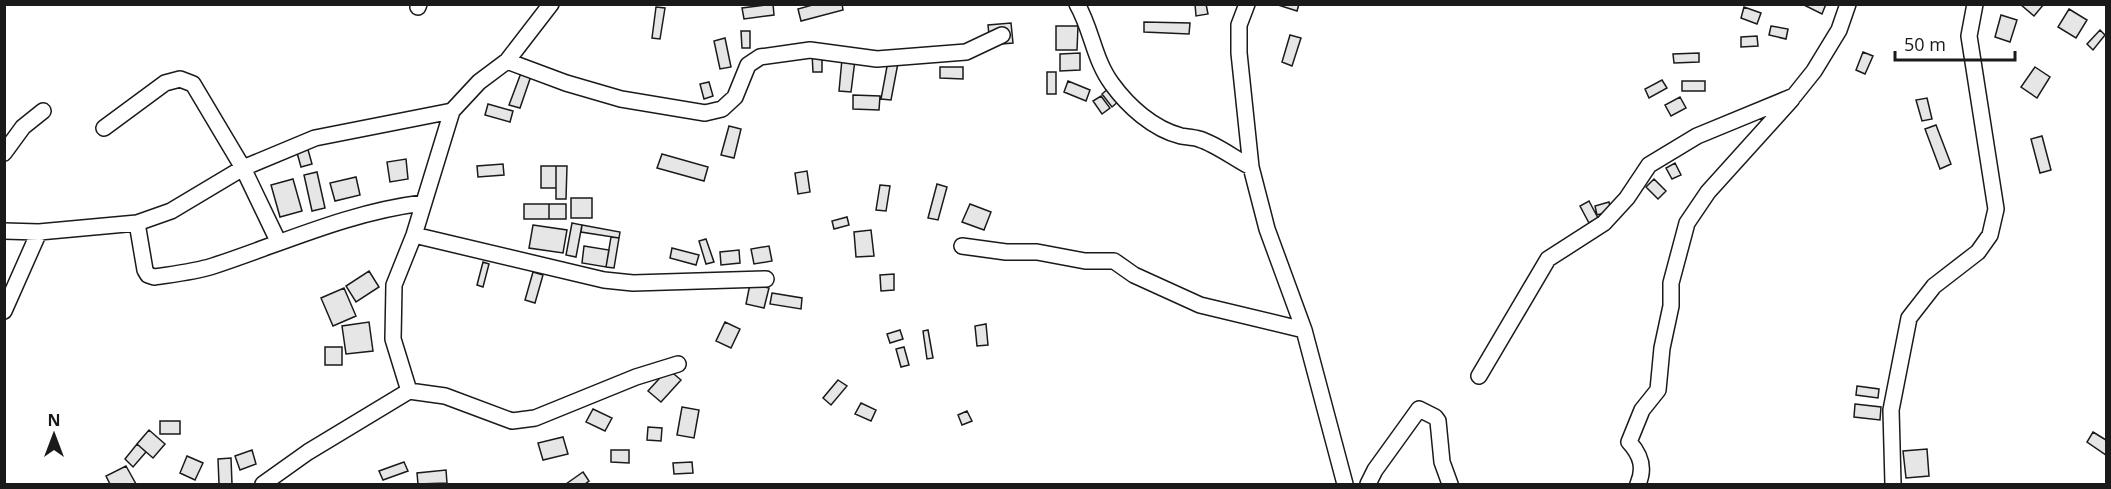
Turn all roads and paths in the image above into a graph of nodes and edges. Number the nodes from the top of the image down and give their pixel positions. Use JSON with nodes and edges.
{"nodes":[{"id":1,"x":551,"y":4,"type":"edge"},
{"id":2,"x":1077,"y":4,"type":"edge"},
{"id":3,"x":1247,"y":4,"type":"edge"},
{"id":4,"x":1848,"y":4,"type":"edge"},
{"id":5,"x":1975,"y":4,"type":"edge"},
{"id":6,"x":1002,"y":35,"type":"dead end"},
{"id":7,"x":507,"y":61,"type":"junction"},
{"id":8,"x":1794,"y":96,"type":"junction"},
{"id":9,"x":43,"y":111,"type":"dead end"},
{"id":10,"x":452,"y":111,"type":"junction"},
{"id":11,"x":104,"y":128,"type":"dead end"},
{"id":12,"x":4,"y":153,"type":"edge"},
{"id":13,"x":1251,"y":167,"type":"junction"},
{"id":14,"x":243,"y":168,"type":"junction"},
{"id":15,"x":423,"y":202,"type":"junction"},
{"id":16,"x":137,"y":223,"type":"junction"},
{"id":17,"x":4,"y":231,"type":"edge"},
{"id":18,"x":39,"y":232,"type":"junction"},
{"id":19,"x":414,"y":235,"type":"junction"},
{"id":20,"x":278,"y":241,"type":"junction"},
{"id":21,"x":963,"y":246,"type":"dead end"},
{"id":22,"x":766,"y":279,"type":"dead end"},
{"id":23,"x":4,"y":311,"type":"edge"},
{"id":24,"x":1304,"y":330,"type":"junction"},
{"id":25,"x":678,"y":364,"type":"dead end"},
{"id":26,"x":1479,"y":376,"type":"dead end"},
{"id":27,"x":409,"y":391,"type":"junction"},
{"id":28,"x":262,"y":484,"type":"edge"},
{"id":29,"x":1344,"y":484,"type":"edge"},
{"id":30,"x":1368,"y":484,"type":"edge"},
{"id":31,"x":1450,"y":484,"type":"edge"},
{"id":32,"x":1638,"y":484,"type":"edge"},
{"id":33,"x":1893,"y":484,"type":"edge"}],
"edges":[{"from":1,"to":7,"type":"street"},
{"from":2,"to":13,"type":"street"},
{"from":3,"to":13,"type":"street"},
{"from":4,"to":8,"type":"street"},
{"from":5,"to":33,"type":"street"},
{"from":6,"to":7,"type":"street"},
{"from":7,"to":10,"type":"street"},
{"from":8,"to":26,"type":"street"},
{"from":8,"to":32,"type":"street"},
{"from":9,"to":12,"type":"street"},
{"from":10,"to":14,"type":"street"},
{"from":10,"to":15,"type":"street"},
{"from":11,"to":14,"type":"street"},
{"from":13,"to":24,"type":"street"},
{"from":14,"to":16,"type":"street"},
{"from":14,"to":20,"type":"street"},
{"from":15,"to":19,"type":"street"},
{"from":15,"to":20,"type":"street"},
{"from":16,"to":18,"type":"street"},
{"from":16,"to":20,"type":"street"},
{"from":17,"to":18,"type":"street"},
{"from":18,"to":23,"type":"street"},
{"from":19,"to":22,"type":"street"},
{"from":19,"to":27,"type":"street"},
{"from":21,"to":24,"type":"street"},
{"from":24,"to":29,"type":"street"},
{"from":25,"to":27,"type":"street"},
{"from":27,"to":28,"type":"street"},
{"from":30,"to":31,"type":"street"}]}
